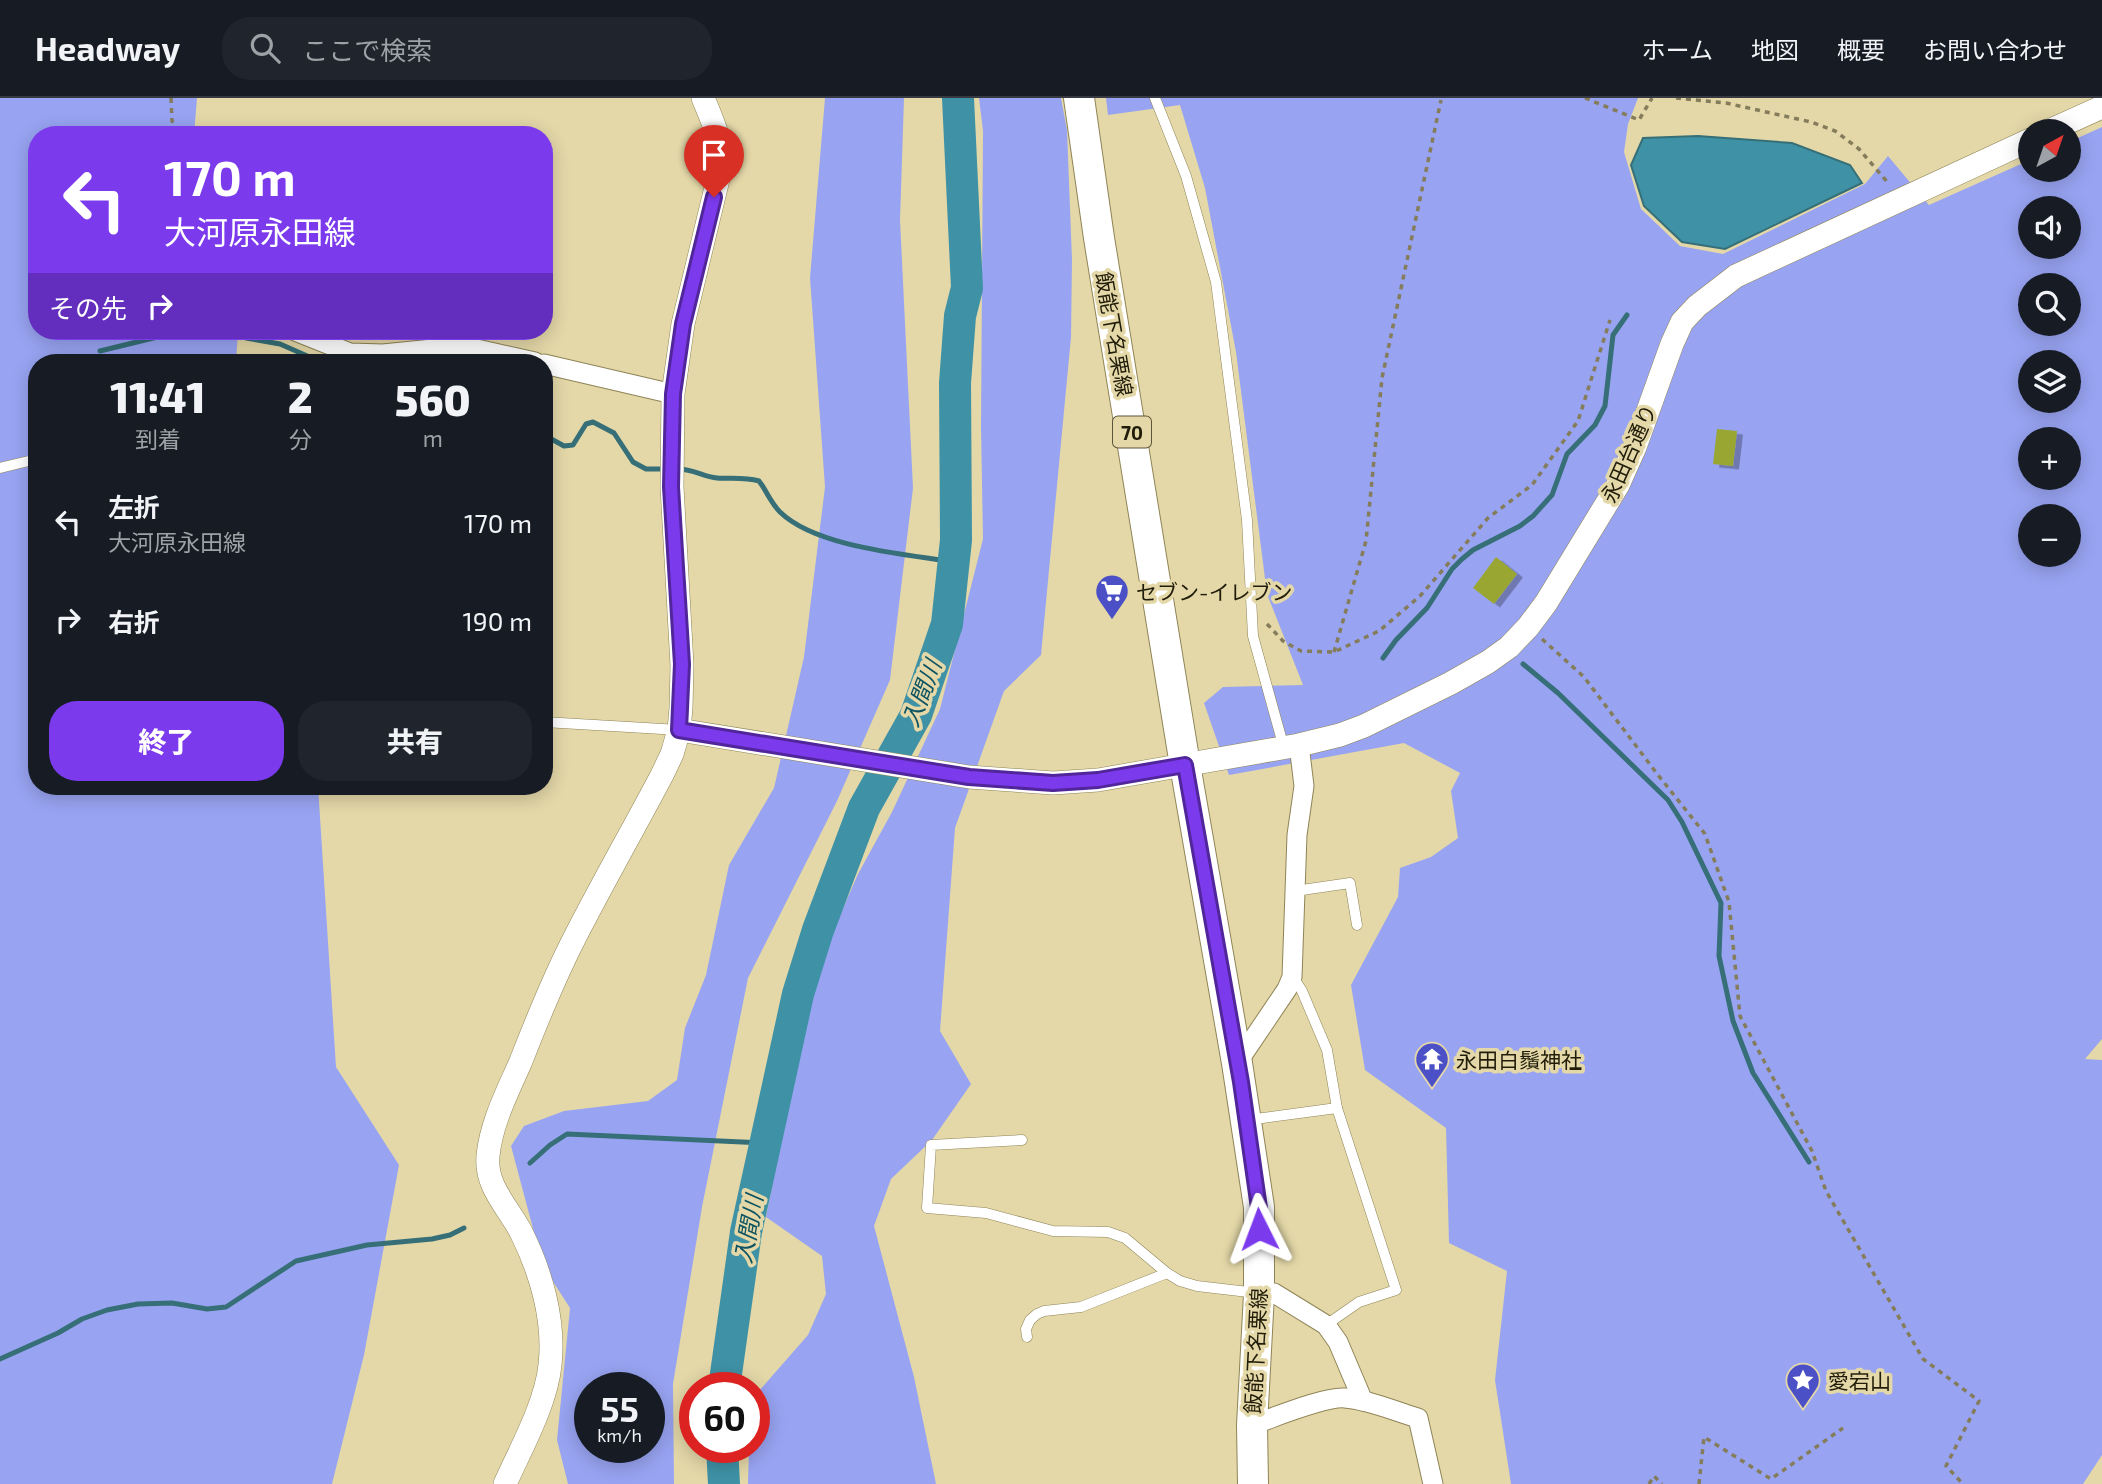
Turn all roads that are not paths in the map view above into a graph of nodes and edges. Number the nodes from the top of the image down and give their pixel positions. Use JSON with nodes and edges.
{"nodes":[{"id":1,"x":703,"y":98,"type":"edge"},
{"id":2,"x":1079,"y":98,"type":"edge"},
{"id":3,"x":1155,"y":98,"type":"edge"},
{"id":4,"x":2102,"y":107,"type":"edge"},
{"id":5,"x":2076,"y":119,"type":"edge"},
{"id":6,"x":2018,"y":145,"type":"edge"},
{"id":7,"x":318,"y":340,"type":"edge"},
{"id":8,"x":383,"y":354,"type":"edge"},
{"id":9,"x":383,"y":354,"type":"edge"},
{"id":10,"x":499,"y":354,"type":"edge"},
{"id":11,"x":553,"y":366,"type":"edge"},
{"id":12,"x":673,"y":394,"type":"junction"},
{"id":13,"x":28,"y":461,"type":"edge"},
{"id":14,"x":0,"y":468,"type":"edge"},
{"id":15,"x":553,"y":723,"type":"edge"},
{"id":16,"x":679,"y":730,"type":"junction"},
{"id":17,"x":1292,"y":746,"type":"junction"},
{"id":18,"x":1185,"y":765,"type":"junction"},
{"id":19,"x":1294,"y":891,"type":"junction"},
{"id":20,"x":1357,"y":925,"type":"dead end"},
{"id":21,"x":1292,"y":977,"type":"junction"},
{"id":22,"x":1237,"y":1063,"type":"junction"},
{"id":23,"x":1337,"y":1108,"type":"junction"},
{"id":24,"x":1247,"y":1121,"type":"junction"},
{"id":25,"x":1022,"y":1140,"type":"dead end"},
{"id":26,"x":1167,"y":1273,"type":"junction"},
{"id":27,"x":1259,"y":1294,"type":"junction"},
{"id":28,"x":1326,"y":1325,"type":"junction"},
{"id":29,"x":1027,"y":1337,"type":"dead end"},
{"id":30,"x":1363,"y":1401,"type":"junction"},
{"id":31,"x":1252,"y":1425,"type":"junction"},
{"id":32,"x":505,"y":1484,"type":"edge"},
{"id":33,"x":1253,"y":1484,"type":"edge"},
{"id":34,"x":1433,"y":1484,"type":"edge"}],
"edges":[{"from":1,"to":12,"type":"street"},
{"from":2,"to":18,"type":"main road","name":"飯能下名栗線","number":"70"},
{"from":3,"to":17,"type":"lane"},
{"from":4,"to":5,"type":"street"},
{"from":6,"to":17,"type":"street","name":"永田台通り"},
{"from":7,"to":9,"type":"street"},
{"from":8,"to":10,"type":"street"},
{"from":11,"to":12,"type":"street"},
{"from":12,"to":16,"type":"street"},
{"from":13,"to":14,"type":"lane"},
{"from":15,"to":16,"type":"lane"},
{"from":16,"to":18,"type":"street","name":"永田台通り"},
{"from":16,"to":32,"type":"street"},
{"from":17,"to":18,"type":"street","name":"永田台通り"},
{"from":17,"to":19,"type":"street"},
{"from":18,"to":22,"type":"main road","name":"飯能下名栗線","number":"70"},
{"from":19,"to":20,"type":"lane"},
{"from":19,"to":21,"type":"street"},
{"from":21,"to":22,"type":"street"},
{"from":21,"to":23,"type":"lane"},
{"from":22,"to":24,"type":"main road","name":"飯能下名栗線","number":"70"},
{"from":23,"to":24,"type":"lane"},
{"from":23,"to":28,"type":"lane"},
{"from":24,"to":27,"type":"main road","name":"飯能下名栗線","number":"70"},
{"from":25,"to":26,"type":"lane"},
{"from":26,"to":27,"type":"lane"},
{"from":26,"to":29,"type":"lane"},
{"from":27,"to":28,"type":"street"},
{"from":27,"to":31,"type":"main road","name":"飯能下名栗線","number":"70"},
{"from":28,"to":30,"type":"street"},
{"from":30,"to":31,"type":"street"},
{"from":30,"to":34,"type":"street"},
{"from":31,"to":33,"type":"main road","name":"飯能下名栗線","number":"70"}]}
